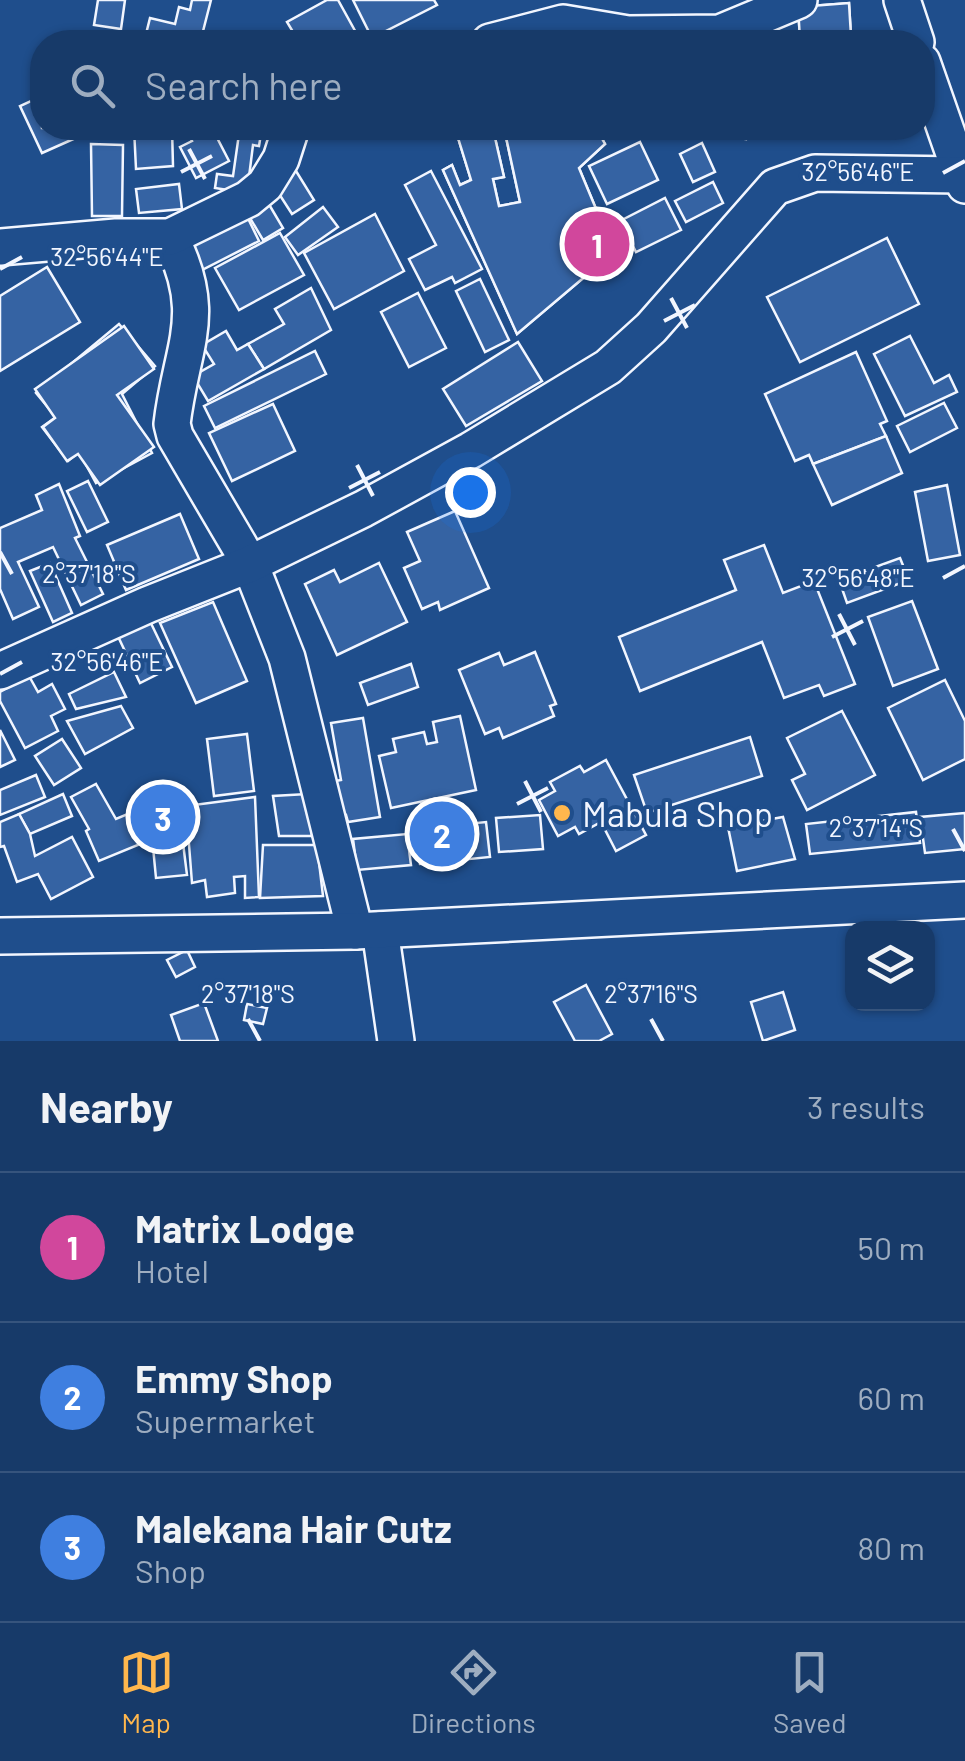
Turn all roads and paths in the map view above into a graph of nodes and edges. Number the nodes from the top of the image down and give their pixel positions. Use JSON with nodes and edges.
{"nodes":[{"id":1,"x":799,"y":0,"type":"edge"},
{"id":2,"x":902,"y":0,"type":"edge"},
{"id":3,"x":539,"y":30,"type":"edge"},
{"id":4,"x":602,"y":30,"type":"edge"},
{"id":5,"x":729,"y":30,"type":"edge"},
{"id":6,"x":912,"y":30,"type":"edge"},
{"id":7,"x":935,"y":99,"type":"edge"},
{"id":8,"x":287,"y":140,"type":"edge"},
{"id":9,"x":963,"y":180,"type":"edge"},
{"id":10,"x":170,"y":237,"type":"junction"},
{"id":11,"x":0,"y":247,"type":"edge"},
{"id":12,"x":250,"y":564,"type":"junction"},
{"id":13,"x":0,"y":671,"type":"edge"},
{"id":14,"x":965,"y":900,"type":"edge"},
{"id":15,"x":367,"y":930,"type":"junction"},
{"id":16,"x":0,"y":936,"type":"edge"},
{"id":17,"x":396,"y":1041,"type":"edge"}],
"edges":[{"from":1,"to":5,"type":"street"},
{"from":2,"to":6,"type":"street"},
{"from":3,"to":4,"type":"street"},
{"from":7,"to":9,"type":"street"},
{"from":8,"to":10,"type":"street"},
{"from":9,"to":12,"type":"street"},
{"from":10,"to":11,"type":"street"},
{"from":10,"to":12,"type":"street"},
{"from":12,"to":13,"type":"street"},
{"from":12,"to":15,"type":"street"},
{"from":14,"to":15,"type":"street"},
{"from":15,"to":16,"type":"street"},
{"from":15,"to":17,"type":"street"}]}
